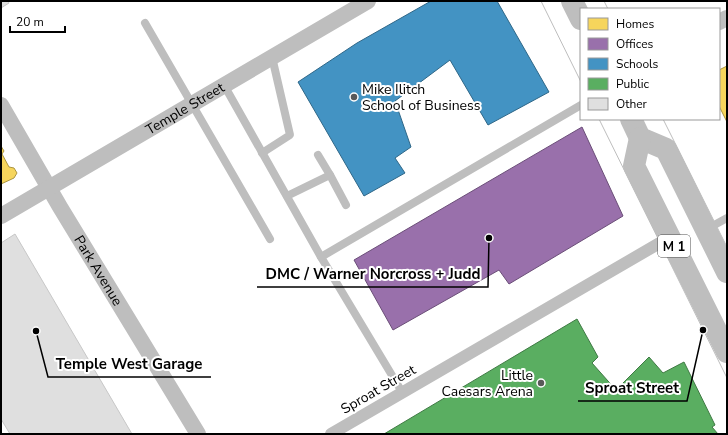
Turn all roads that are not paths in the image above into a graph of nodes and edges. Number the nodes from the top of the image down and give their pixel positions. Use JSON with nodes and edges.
{"nodes":[{"id":1,"x":572,"y":1,"type":"edge"},
{"id":2,"x":365,"y":2,"type":"edge"},
{"id":3,"x":580,"y":17,"type":"edge"},
{"id":4,"x":145,"y":23,"type":"dead end"},
{"id":5,"x":272,"y":57,"type":"junction"},
{"id":6,"x":224,"y":85,"type":"junction"},
{"id":7,"x":192,"y":104,"type":"junction"},
{"id":8,"x":1,"y":105,"type":"edge"},
{"id":9,"x":580,"y":106,"type":"edge"},
{"id":10,"x":636,"y":128,"type":"edge"},
{"id":11,"x":262,"y":153,"type":"junction"},
{"id":12,"x":318,"y":155,"type":"dead end"},
{"id":13,"x":330,"y":175,"type":"junction"},
{"id":14,"x":49,"y":187,"type":"junction"},
{"id":15,"x":287,"y":196,"type":"junction"},
{"id":16,"x":346,"y":205,"type":"dead end"},
{"id":17,"x":1,"y":216,"type":"edge"},
{"id":18,"x":727,"y":218,"type":"edge"},
{"id":19,"x":706,"y":229,"type":"junction"},
{"id":20,"x":670,"y":237,"type":"junction"},
{"id":21,"x":270,"y":239,"type":"dead end"},
{"id":22,"x":321,"y":257,"type":"junction"},
{"id":23,"x":727,"y":272,"type":"edge"},
{"id":24,"x":727,"y":352,"type":"edge"},
{"id":25,"x":402,"y":392,"type":"junction"},
{"id":26,"x":198,"y":434,"type":"edge"},
{"id":27,"x":330,"y":434,"type":"edge"}],
"edges":[{"from":1,"to":3,"type":"main road"},
{"from":2,"to":5,"type":"street","name":"Temple Street"},
{"from":4,"to":7,"type":"lane"},
{"from":5,"to":6,"type":"street","name":"Temple Street"},
{"from":5,"to":11,"type":"lane"},
{"from":6,"to":7,"type":"street","name":"Temple Street"},
{"from":6,"to":11,"type":"lane"},
{"from":7,"to":14,"type":"street","name":"Temple Street"},
{"from":7,"to":21,"type":"lane"},
{"from":8,"to":14,"type":"street","name":"Park Avenue"},
{"from":9,"to":22,"type":"lane"},
{"from":10,"to":19,"type":"main road","number":"M 1"},
{"from":10,"to":20,"type":"main road","number":"M 1"},
{"from":11,"to":15,"type":"lane"},
{"from":12,"to":13,"type":"lane"},
{"from":13,"to":15,"type":"lane"},
{"from":13,"to":16,"type":"lane"},
{"from":14,"to":17,"type":"street","name":"Temple Street"},
{"from":14,"to":26,"type":"street","name":"Park Avenue"},
{"from":15,"to":22,"type":"lane"},
{"from":18,"to":19,"type":"lane"},
{"from":19,"to":23,"type":"main road","number":"M 1"},
{"from":20,"to":24,"type":"main road","number":"M 1"},
{"from":20,"to":25,"type":"street","name":"Sproat Street"},
{"from":22,"to":25,"type":"lane"},
{"from":25,"to":27,"type":"street","name":"Sproat Street"}]}
